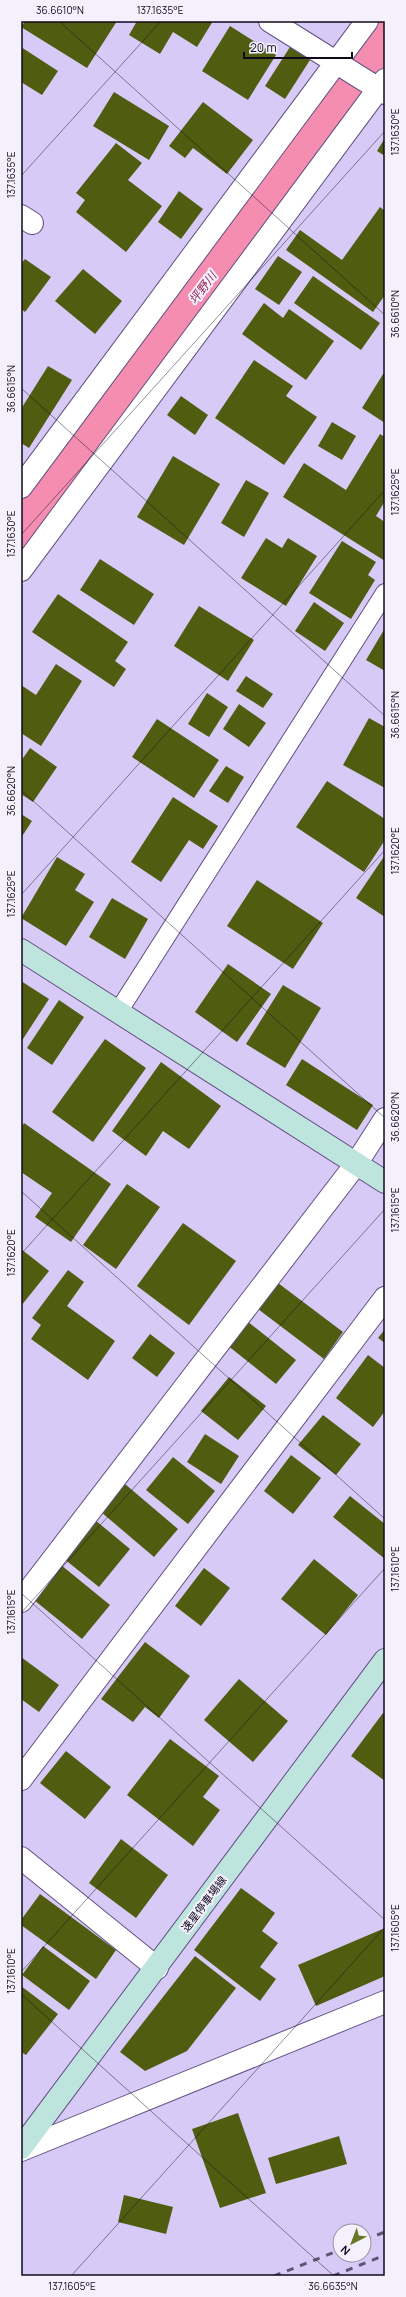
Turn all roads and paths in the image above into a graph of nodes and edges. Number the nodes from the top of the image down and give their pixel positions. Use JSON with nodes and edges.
{"nodes":[{"id":1,"x":270,"y":21,"type":"edge"},
{"id":2,"x":367,"y":21,"type":"edge"},
{"id":3,"x":336,"y":62,"type":"junction"},
{"id":4,"x":383,"y":87,"type":"edge"},
{"id":5,"x":21,"y":487,"type":"edge"},
{"id":6,"x":21,"y":570,"type":"edge"},
{"id":7,"x":385,"y":593,"type":"edge"},
{"id":8,"x":21,"y":950,"type":"edge"},
{"id":9,"x":118,"y":1012,"type":"junction"},
{"id":10,"x":385,"y":1119,"type":"edge"},
{"id":11,"x":356,"y":1164,"type":"junction"},
{"id":12,"x":385,"y":1182,"type":"edge"},
{"id":13,"x":385,"y":1298,"type":"edge"},
{"id":14,"x":21,"y":1601,"type":"edge"},
{"id":15,"x":385,"y":1660,"type":"edge"},
{"id":16,"x":21,"y":1779,"type":"edge"},
{"id":17,"x":21,"y":1858,"type":"edge"},
{"id":18,"x":157,"y":1968,"type":"junction"},
{"id":19,"x":385,"y":2002,"type":"edge"},
{"id":20,"x":21,"y":2149,"type":"edge"}],
"edges":[{"from":1,"to":3,"type":"street"},
{"from":2,"to":3,"type":"street"},
{"from":3,"to":4,"type":"street"},
{"from":3,"to":5,"type":"street"},
{"from":4,"to":6,"type":"street"},
{"from":7,"to":9,"type":"lane"},
{"from":8,"to":9,"type":"main road"},
{"from":9,"to":11,"type":"main road"},
{"from":10,"to":11,"type":"street"},
{"from":11,"to":12,"type":"main road"},
{"from":11,"to":14,"type":"street"},
{"from":13,"to":16,"type":"street"},
{"from":15,"to":18,"type":"main road","name":"速星停車場線"},
{"from":17,"to":18,"type":"street"},
{"from":18,"to":20,"type":"main road","name":"速星停車場線"},
{"from":19,"to":20,"type":"street"}]}
